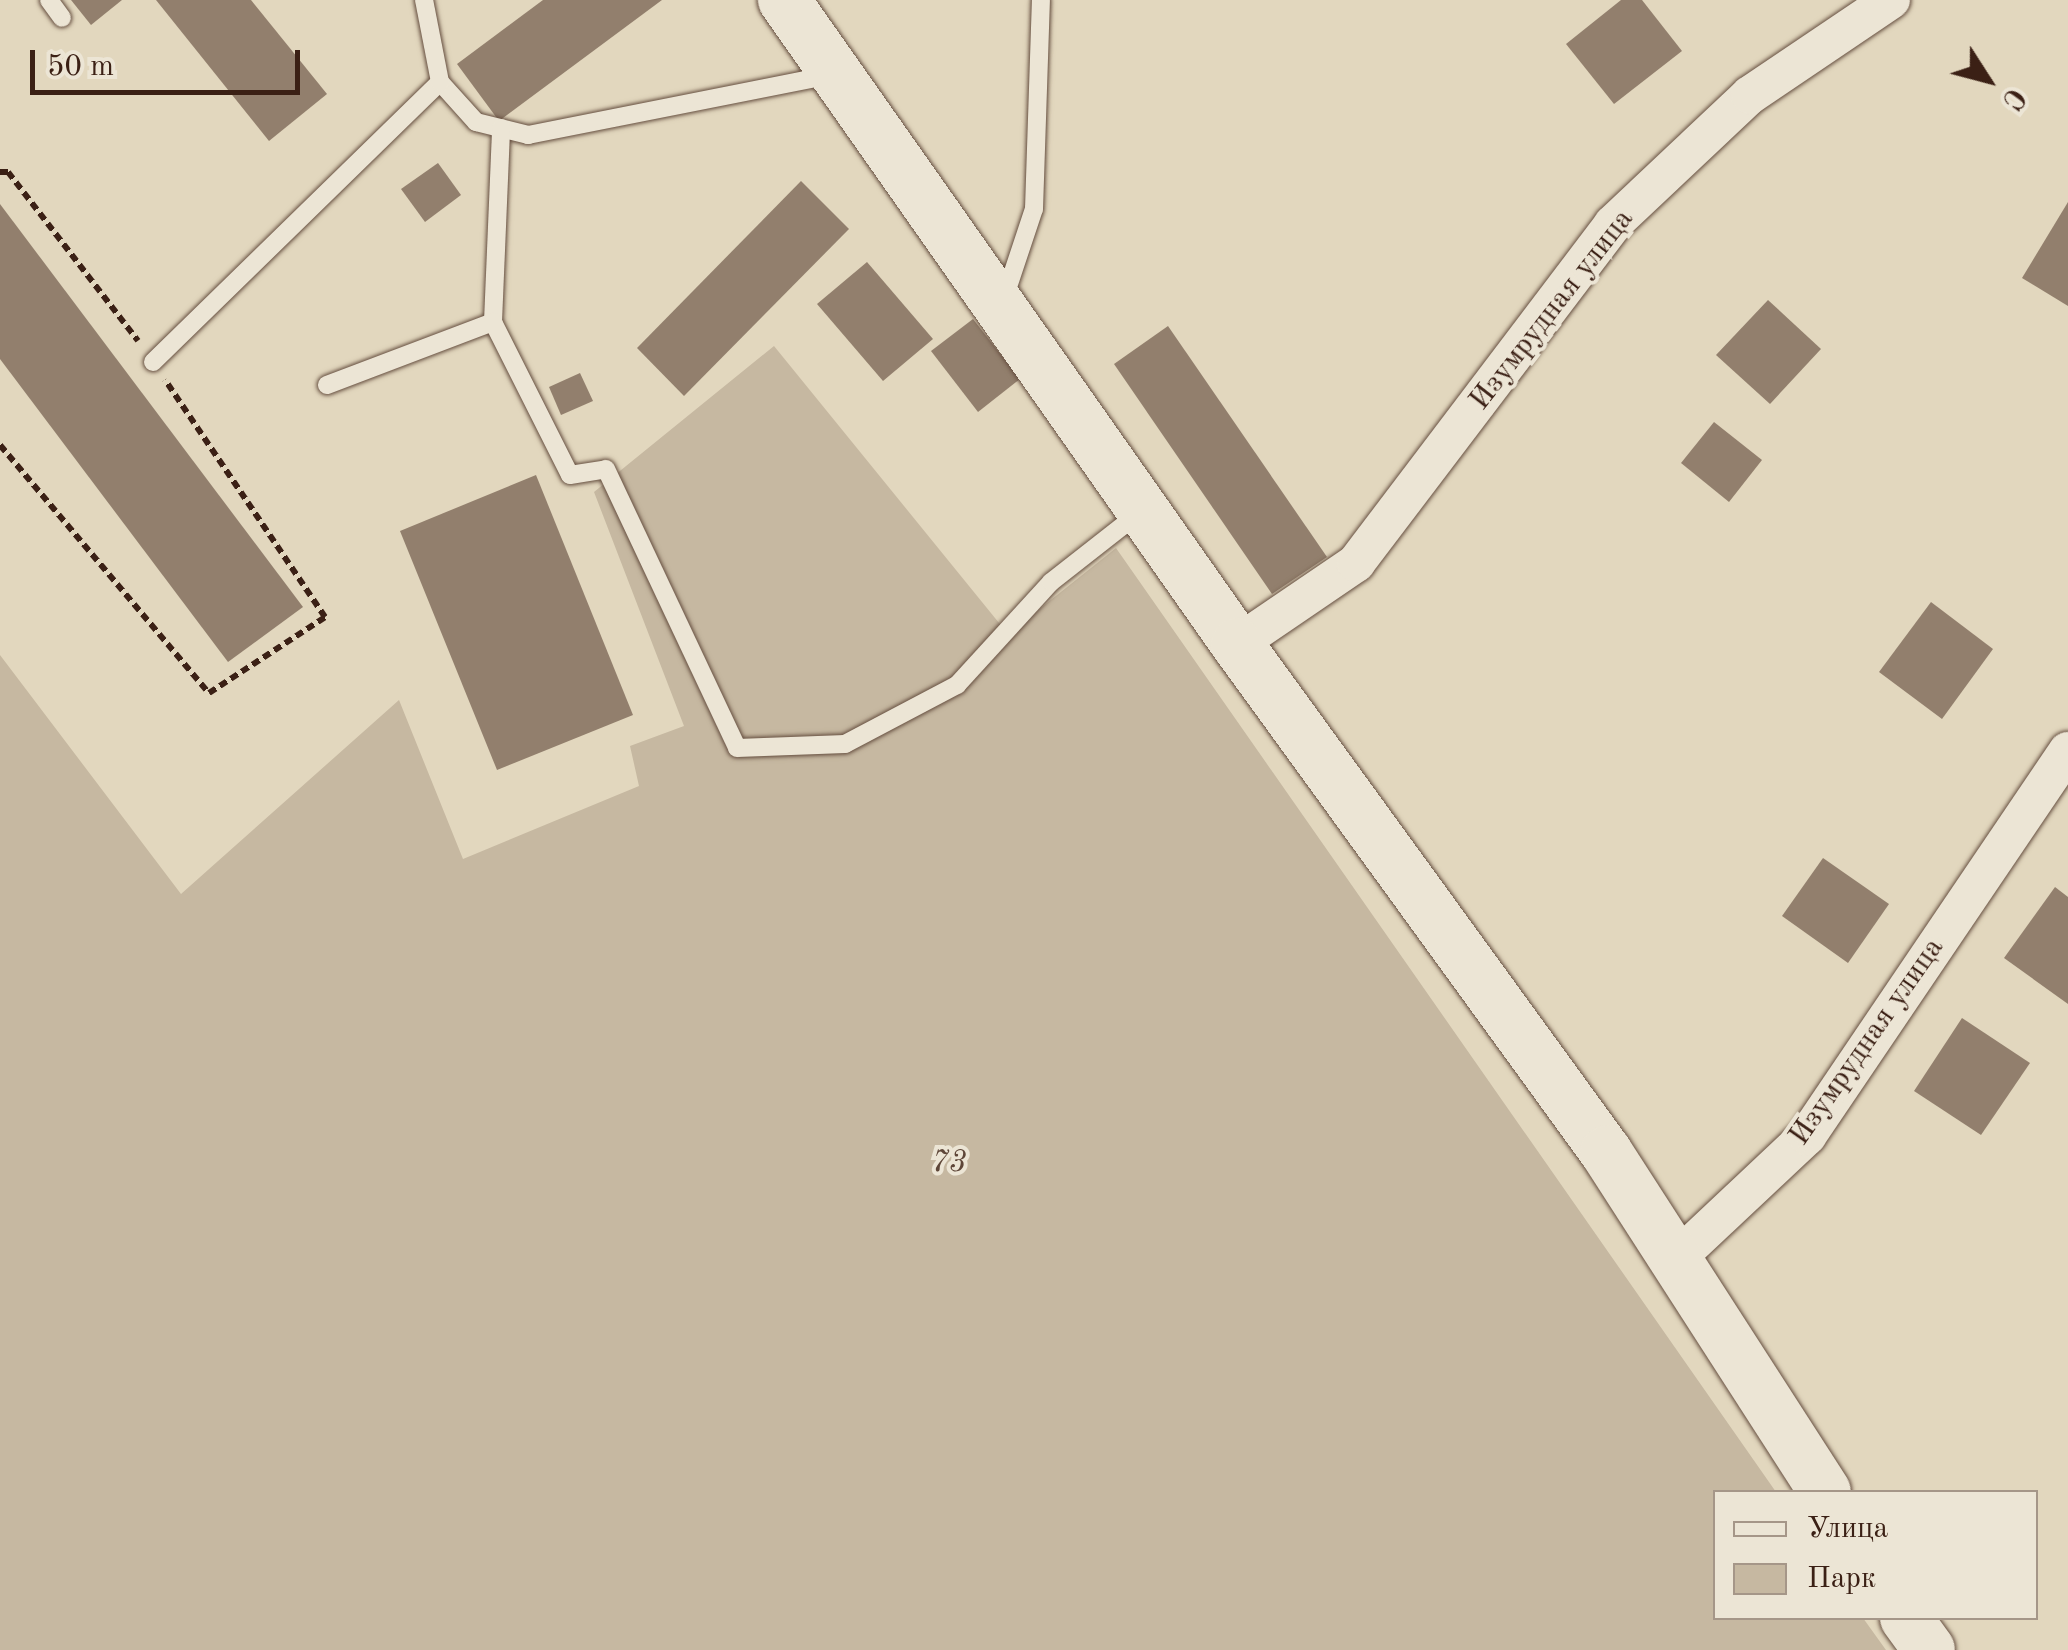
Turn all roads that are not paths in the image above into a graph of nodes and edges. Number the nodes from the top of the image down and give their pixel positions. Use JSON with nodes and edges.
{"nodes":[{"id":1,"x":49,"y":0,"type":"edge"},
{"id":2,"x":424,"y":0,"type":"edge"},
{"id":3,"x":784,"y":0,"type":"edge"},
{"id":4,"x":1041,"y":0,"type":"edge"},
{"id":5,"x":1892,"y":0,"type":"edge"},
{"id":6,"x":62,"y":18,"type":"dead end"},
{"id":7,"x":836,"y":74,"type":"junction"},
{"id":8,"x":440,"y":82,"type":"junction"},
{"id":9,"x":501,"y":128,"type":"junction"},
{"id":10,"x":1000,"y":311,"type":"junction"},
{"id":11,"x":492,"y":322,"type":"junction"},
{"id":12,"x":153,"y":362,"type":"road end"},
{"id":13,"x":327,"y":385,"type":"dead end"},
{"id":14,"x":1142,"y":510,"type":"junction"},
{"id":15,"x":1237,"y":644,"type":"junction"},
{"id":16,"x":2068,"y":751,"type":"edge"},
{"id":17,"x":1674,"y":1262,"type":"junction"},
{"id":18,"x":1824,"y":1490,"type":"edge"},
{"id":19,"x":1907,"y":1620,"type":"edge"},
{"id":20,"x":1929,"y":1650,"type":"edge"}],
"edges":[{"from":1,"to":6,"type":"lane"},
{"from":2,"to":8,"type":"lane"},
{"from":3,"to":7,"type":"street"},
{"from":4,"to":10,"type":"lane"},
{"from":5,"to":15,"type":"street","name":"Изумрудная улица"},
{"from":7,"to":9,"type":"lane"},
{"from":7,"to":10,"type":"street"},
{"from":8,"to":9,"type":"lane"},
{"from":8,"to":12,"type":"lane"},
{"from":9,"to":11,"type":"lane"},
{"from":10,"to":14,"type":"street"},
{"from":11,"to":13,"type":"lane"},
{"from":11,"to":14,"type":"lane"},
{"from":14,"to":15,"type":"street"},
{"from":15,"to":17,"type":"street"},
{"from":16,"to":17,"type":"street","name":"Изумрудная улица"},
{"from":17,"to":18,"type":"street"},
{"from":19,"to":20,"type":"street"}]}
